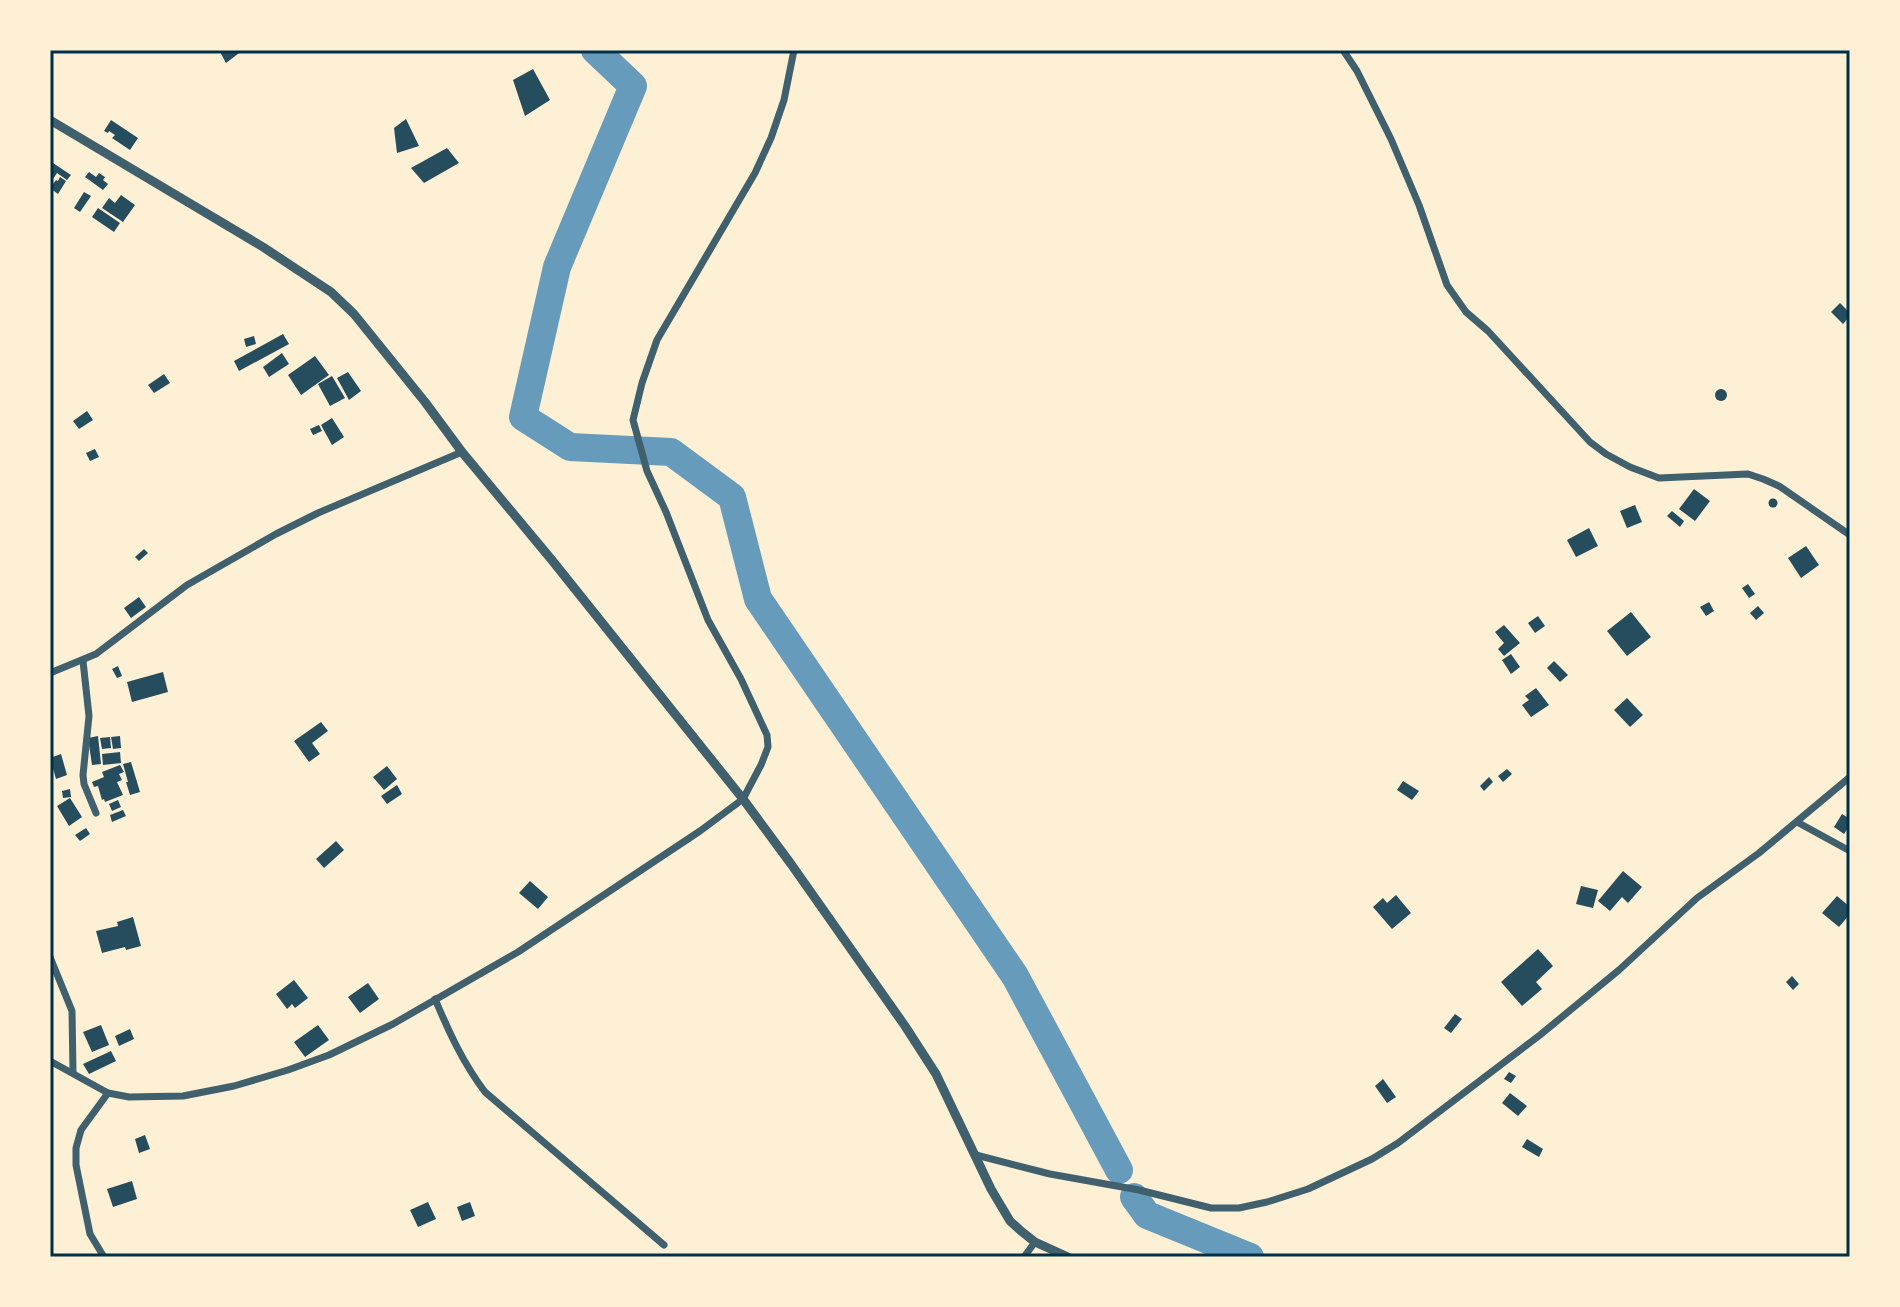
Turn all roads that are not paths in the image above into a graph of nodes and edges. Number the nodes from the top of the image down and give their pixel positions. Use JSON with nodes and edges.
{"nodes":[{"id":1,"x":794,"y":50,"type":"edge"},
{"id":2,"x":1343,"y":50,"type":"edge"},
{"id":3,"x":50,"y":120,"type":"edge"},
{"id":4,"x":462,"y":452,"type":"junction"},
{"id":5,"x":1850,"y":535,"type":"edge"},
{"id":6,"x":83,"y":661,"type":"junction"},
{"id":7,"x":50,"y":673,"type":"edge"},
{"id":8,"x":1850,"y":777,"type":"edge"},
{"id":9,"x":743,"y":799,"type":"junction"},
{"id":10,"x":96,"y":813,"type":"dead end"},
{"id":11,"x":1797,"y":822,"type":"junction"},
{"id":12,"x":1850,"y":851,"type":"edge"},
{"id":13,"x":50,"y":957,"type":"edge"},
{"id":14,"x":435,"y":999,"type":"junction"},
{"id":15,"x":50,"y":1061,"type":"edge"},
{"id":16,"x":73,"y":1072,"type":"junction"},
{"id":17,"x":108,"y":1093,"type":"junction"},
{"id":18,"x":976,"y":1155,"type":"junction"},
{"id":19,"x":1035,"y":1242,"type":"junction"},
{"id":20,"x":664,"y":1245,"type":"dead end"},
{"id":21,"x":104,"y":1257,"type":"edge"},
{"id":22,"x":1024,"y":1257,"type":"edge"},
{"id":23,"x":1068,"y":1257,"type":"edge"}],
"edges":[{"from":1,"to":9,"type":"street"},
{"from":2,"to":5,"type":"street"},
{"from":3,"to":4,"type":"street"},
{"from":4,"to":6,"type":"street"},
{"from":4,"to":9,"type":"street"},
{"from":6,"to":7,"type":"street"},
{"from":6,"to":10,"type":"street"},
{"from":8,"to":11,"type":"street"},
{"from":9,"to":14,"type":"street"},
{"from":9,"to":18,"type":"street"},
{"from":11,"to":12,"type":"street"},
{"from":11,"to":18,"type":"street"},
{"from":13,"to":16,"type":"street"},
{"from":14,"to":17,"type":"street"},
{"from":14,"to":20,"type":"street"},
{"from":15,"to":16,"type":"street"},
{"from":16,"to":17,"type":"street"},
{"from":17,"to":21,"type":"street"},
{"from":18,"to":19,"type":"street"},
{"from":19,"to":22,"type":"street"},
{"from":19,"to":23,"type":"street"}]}
